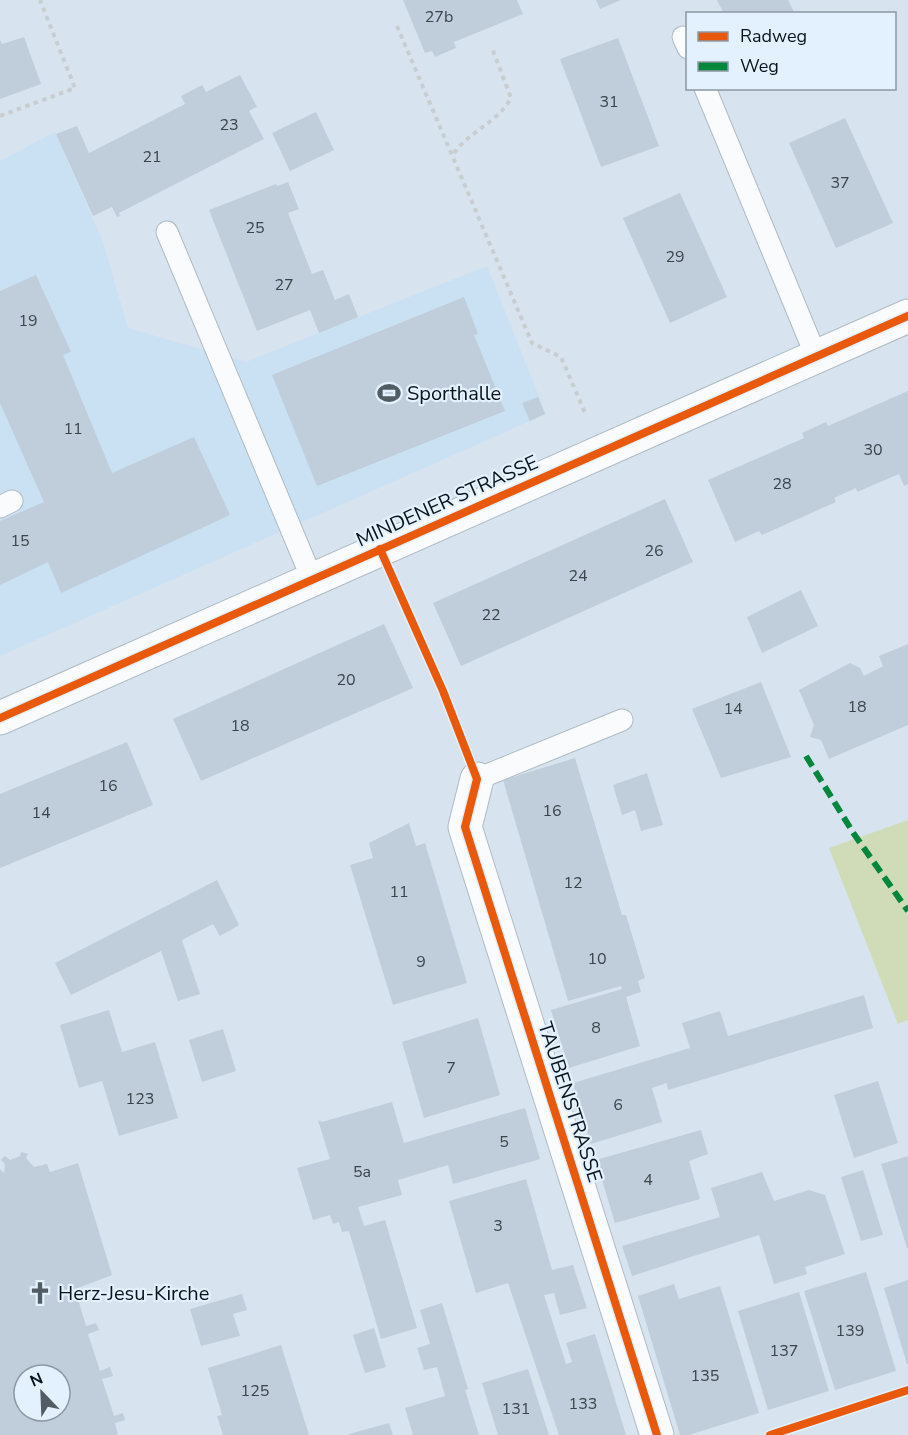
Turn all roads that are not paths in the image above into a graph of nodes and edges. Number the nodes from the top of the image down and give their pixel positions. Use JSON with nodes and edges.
{"nodes":[{"id":1,"x":706,"y":90,"type":"edge"},
{"id":2,"x":167,"y":232,"type":"dead end"},
{"id":3,"x":908,"y":316,"type":"edge"},
{"id":4,"x":816,"y":356,"type":"junction"},
{"id":5,"x":312,"y":579,"type":"junction"},
{"id":6,"x":0,"y":718,"type":"edge"},
{"id":7,"x":622,"y":720,"type":"dead end"},
{"id":8,"x":477,"y":779,"type":"joint"},
{"id":9,"x":657,"y":1435,"type":"edge"}],
"edges":[{"from":1,"to":4,"type":"lane"},
{"from":2,"to":5,"type":"lane"},
{"from":3,"to":4,"type":"street","name":"MINDENER STRASSE"},
{"from":4,"to":5,"type":"street","name":"MINDENER STRASSE"},
{"from":5,"to":6,"type":"street","name":"MINDENER STRASSE"},
{"from":7,"to":8,"type":"lane","name":"TAUBENSTRASSE"},
{"from":8,"to":9,"type":"street","name":"TAUBENSTRASSE"}]}
